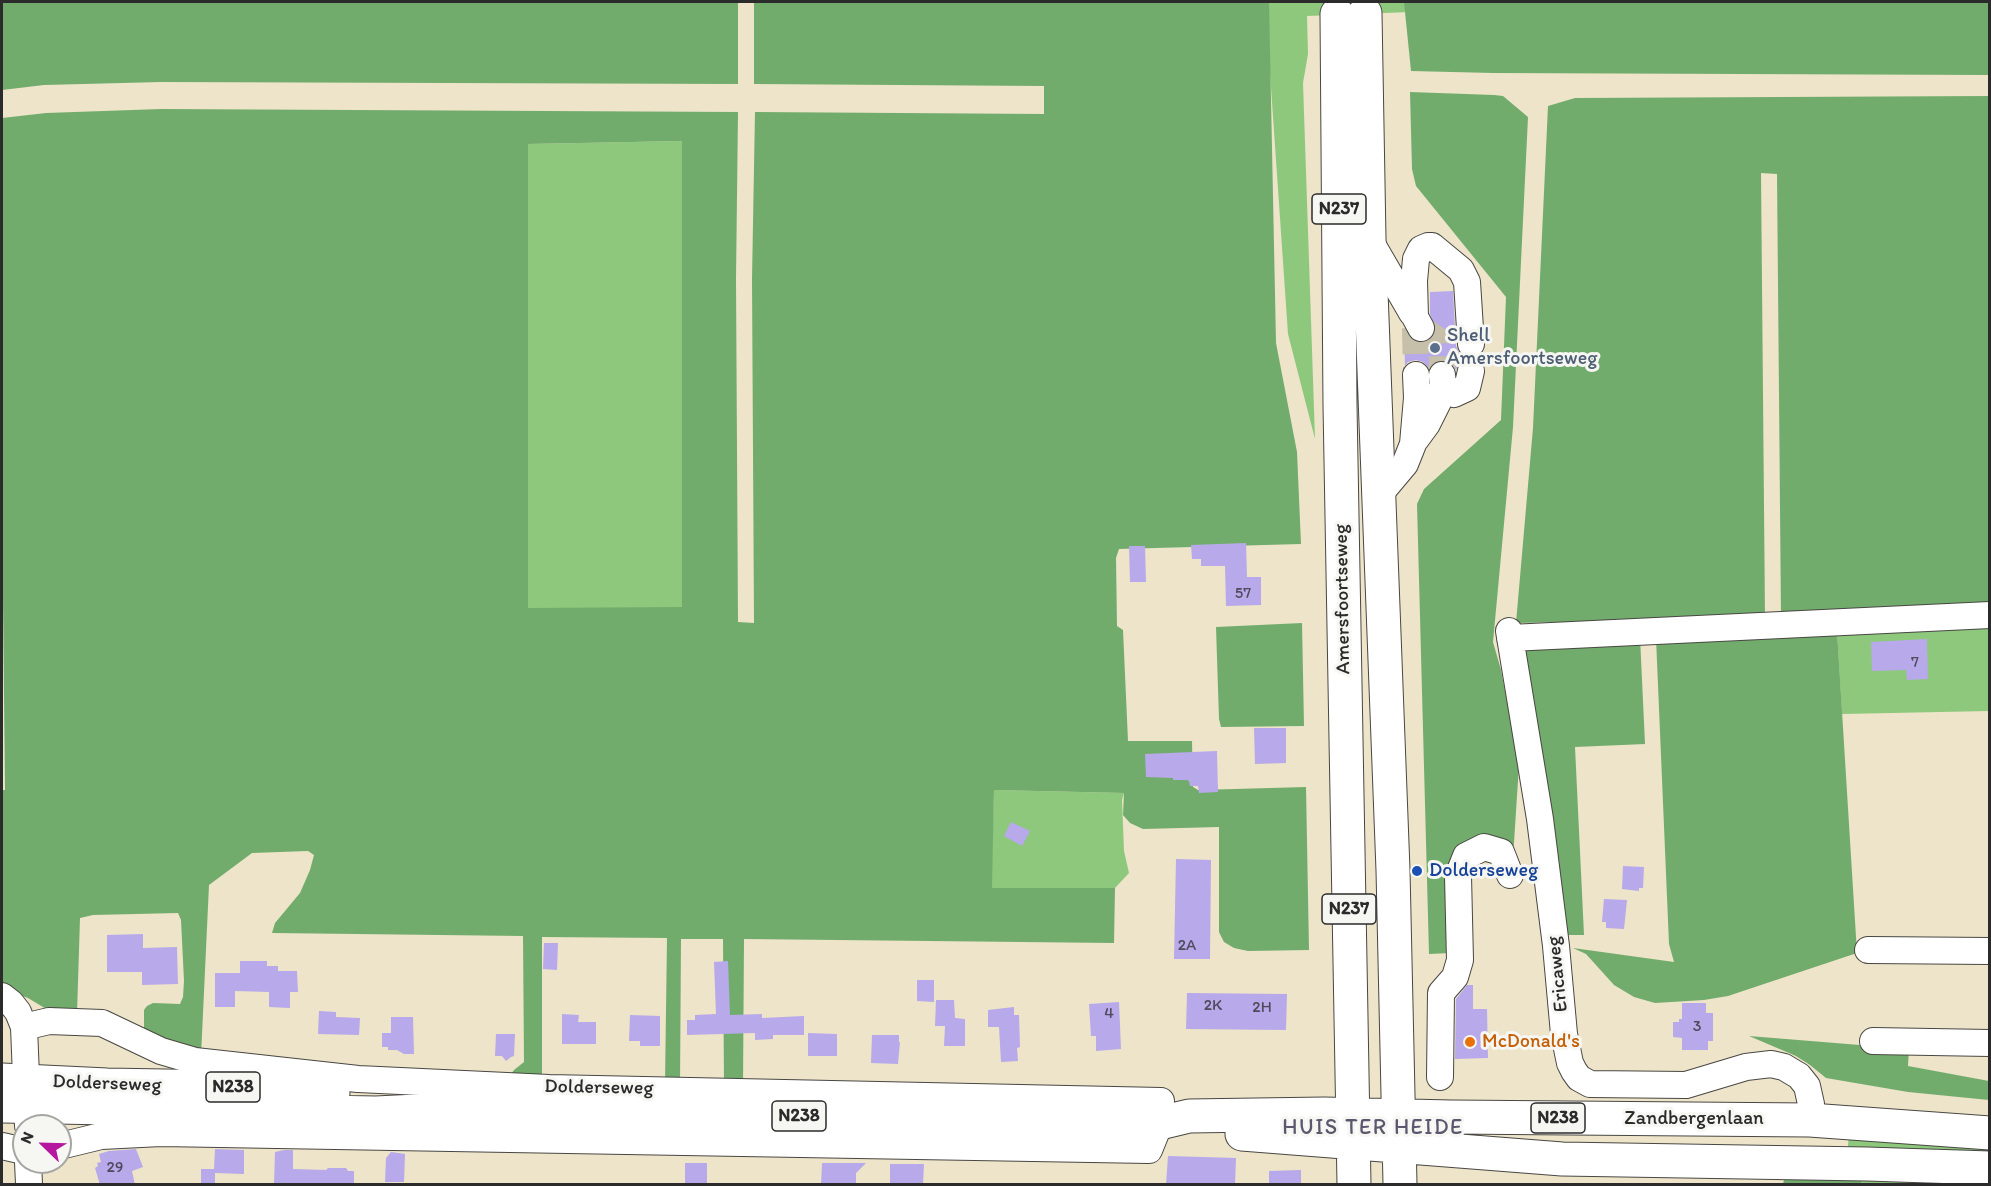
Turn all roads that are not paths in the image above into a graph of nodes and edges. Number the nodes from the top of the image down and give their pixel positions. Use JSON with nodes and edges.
{"nodes":[{"id":1,"x":1369,"y":239,"type":"junction"},
{"id":2,"x":1471,"y":344,"type":"dead end"},
{"id":3,"x":1471,"y":371,"type":"tunnel mouth"},
{"id":4,"x":1416,"y":375,"type":"tunnel mouth"},
{"id":5,"x":1413,"y":444,"type":"junction"},
{"id":6,"x":1379,"y":495,"type":"junction"},
{"id":7,"x":1989,"y":615,"type":"edge"},
{"id":8,"x":1510,"y":875,"type":"dead end"},
{"id":9,"x":1868,"y":950,"type":"dead end"},
{"id":10,"x":1989,"y":951,"type":"edge"},
{"id":11,"x":2,"y":996,"type":"edge"},
{"id":12,"x":24,"y":1027,"type":"junction"},
{"id":13,"x":1873,"y":1041,"type":"dead end"},
{"id":14,"x":1989,"y":1043,"type":"edge"},
{"id":15,"x":1440,"y":1077,"type":"dead end"},
{"id":16,"x":17,"y":1100,"type":"edge"},
{"id":17,"x":1810,"y":1120,"type":"junction"},
{"id":18,"x":1160,"y":1123,"type":"junction"},
{"id":19,"x":1353,"y":1129,"type":"junction"},
{"id":20,"x":1399,"y":1131,"type":"junction"},
{"id":21,"x":1989,"y":1133,"type":"edge"},
{"id":22,"x":72,"y":1143,"type":"edge"},
{"id":23,"x":1807,"y":1163,"type":"junction"},
{"id":24,"x":1989,"y":1168,"type":"edge"},
{"id":25,"x":1354,"y":1185,"type":"edge"},
{"id":26,"x":1400,"y":1185,"type":"edge"}],
"edges":[{"from":1,"to":2,"type":"street","name":"Amersfoortseweg"},
{"from":1,"to":6,"type":"main road","name":"Amersfoortseweg","number":"N237"},
{"from":1,"to":19,"type":"main road","name":"Amersfoortseweg","number":"N237"},
{"from":3,"to":5,"type":"street"},
{"from":4,"to":5,"type":"street"},
{"from":5,"to":6,"type":"street"},
{"from":6,"to":20,"type":"main road","name":"Amersfoortseweg","number":"N237"},
{"from":7,"to":17,"type":"street","name":"Ericaweg"},
{"from":8,"to":15,"type":"street"},
{"from":9,"to":10,"type":"street"},
{"from":11,"to":12,"type":"street"},
{"from":12,"to":16,"type":"street"},
{"from":12,"to":18,"type":"street","name":"Dolderseweg"},
{"from":13,"to":14,"type":"street"},
{"from":16,"to":18,"type":"main road","name":"Dolderseweg","number":"N238"},
{"from":17,"to":20,"type":"main road","name":"Zandbergenlaan","number":"N238"},
{"from":17,"to":21,"type":"main road","name":"Zandbergenlaan","number":"N238"},
{"from":17,"to":23,"type":"main road"},
{"from":18,"to":19,"type":"main road","name":"Dolderseweg","number":"N238"},
{"from":18,"to":22,"type":"street"},
{"from":19,"to":20,"type":"main road","number":"N238"},
{"from":19,"to":25,"type":"main road","name":"Amersfoortseweg","number":"N237"},
{"from":20,"to":23,"type":"main road","name":"Zandbergenlaan","number":"N238"},
{"from":20,"to":26,"type":"main road","name":"Amersfoortseweg","number":"N237"},
{"from":23,"to":24,"type":"main road","name":"Zandbergenlaan","number":"N238"}]}
